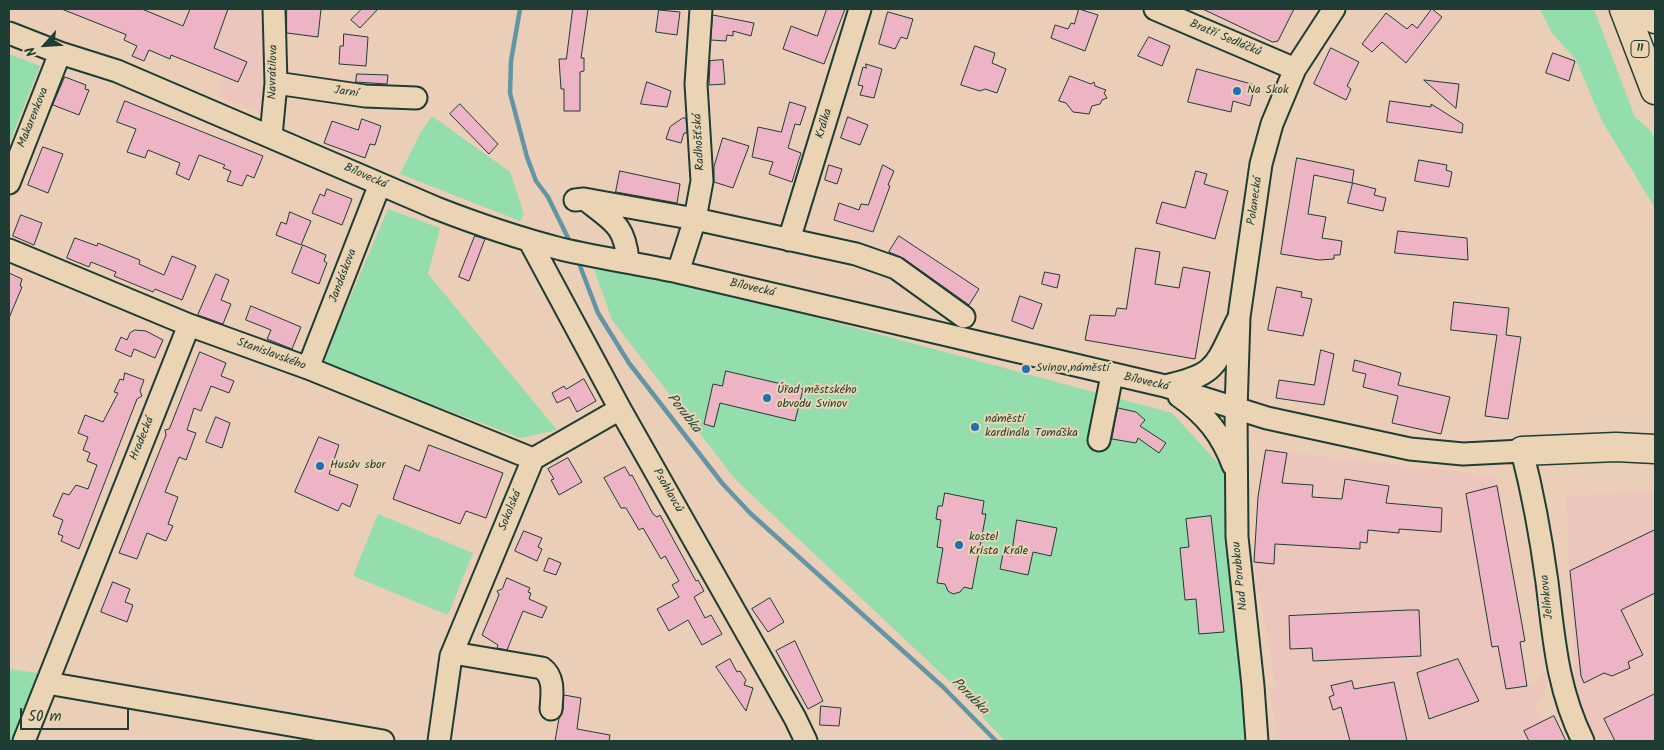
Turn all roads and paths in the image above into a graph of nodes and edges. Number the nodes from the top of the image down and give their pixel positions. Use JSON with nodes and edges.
{"nodes":[{"id":1,"x":274,"y":9,"type":"edge"},
{"id":2,"x":701,"y":9,"type":"edge"},
{"id":3,"x":860,"y":9,"type":"edge"},
{"id":4,"x":1155,"y":9,"type":"edge"},
{"id":5,"x":1334,"y":9,"type":"edge"},
{"id":6,"x":1624,"y":9,"type":"edge"},
{"id":7,"x":1651,"y":9,"type":"edge"},
{"id":8,"x":1655,"y":19,"type":"edge"},
{"id":9,"x":9,"y":33,"type":"edge"},
{"id":10,"x":60,"y":53,"type":"junction"},
{"id":11,"x":1294,"y":69,"type":"junction"},
{"id":12,"x":276,"y":83,"type":"junction"},
{"id":13,"x":1655,"y":90,"type":"edge"},
{"id":14,"x":416,"y":98,"type":"dead end"},
{"id":15,"x":271,"y":136,"type":"junction"},
{"id":16,"x":9,"y":183,"type":"edge"},
{"id":17,"x":380,"y":184,"type":"junction"},
{"id":18,"x":695,"y":219,"type":"junction"},
{"id":19,"x":529,"y":240,"type":"junction"},
{"id":20,"x":789,"y":240,"type":"junction"},
{"id":21,"x":9,"y":250,"type":"edge"},
{"id":22,"x":628,"y":261,"type":"junction"},
{"id":23,"x":678,"y":272,"type":"junction"},
{"id":24,"x":964,"y":317,"type":"dead end"},
{"id":25,"x":1239,"y":317,"type":"junction"},
{"id":26,"x":189,"y":325,"type":"junction"},
{"id":27,"x":308,"y":368,"type":"junction"},
{"id":28,"x":1112,"y":375,"type":"junction"},
{"id":29,"x":1165,"y":386,"type":"junction"},
{"id":30,"x":620,"y":409,"type":"junction"},
{"id":31,"x":1236,"y":410,"type":"junction"},
{"id":32,"x":1099,"y":440,"type":"dead end"},
{"id":33,"x":1655,"y":449,"type":"edge"},
{"id":34,"x":1522,"y":451,"type":"junction"},
{"id":35,"x":533,"y":459,"type":"junction"},
{"id":36,"x":1236,"y":472,"type":"junction"},
{"id":37,"x":452,"y":654,"type":"junction"},
{"id":38,"x":47,"y":683,"type":"junction"},
{"id":39,"x":551,"y":709,"type":"dead end"},
{"id":40,"x":24,"y":741,"type":"edge"},
{"id":41,"x":382,"y":741,"type":"edge"},
{"id":42,"x":439,"y":741,"type":"edge"},
{"id":43,"x":806,"y":741,"type":"edge"},
{"id":44,"x":1257,"y":741,"type":"edge"},
{"id":45,"x":1582,"y":741,"type":"edge"}],
"edges":[{"from":1,"to":12,"type":"street","name":"Navrátilova"},
{"from":2,"to":18,"type":"street","name":"Radhošťská"},
{"from":3,"to":20,"type":"street","name":"Králka"},
{"from":4,"to":11,"type":"street","name":"Bratří Sedláčků"},
{"from":5,"to":11,"type":"street","name":"Polanecká"},
{"from":6,"to":13,"type":"highway","number":"11"},
{"from":7,"to":8,"type":"highway"},
{"from":9,"to":10,"type":"street","name":"Bílovecká"},
{"from":10,"to":15,"type":"street","name":"Bílovecká"},
{"from":10,"to":16,"type":"street","name":"Makarenkova"},
{"from":11,"to":25,"type":"street","name":"Polanecká"},
{"from":12,"to":14,"type":"street","name":"Jarní"},
{"from":12,"to":15,"type":"street","name":"Navrátilova"},
{"from":15,"to":17,"type":"street","name":"Bílovecká"},
{"from":17,"to":19,"type":"street","name":"Bílovecká"},
{"from":17,"to":27,"type":"street","name":"Jandáskova"},
{"from":18,"to":20,"type":"street"},
{"from":18,"to":22,"type":"street"},
{"from":18,"to":23,"type":"street","name":"Radhošťská"},
{"from":19,"to":22,"type":"street","name":"Bílovecká"},
{"from":19,"to":30,"type":"street","name":"Psohlavců"},
{"from":20,"to":24,"type":"street"},
{"from":21,"to":26,"type":"street","name":"Stanislavského"},
{"from":22,"to":23,"type":"street","name":"Bílovecká"},
{"from":23,"to":28,"type":"street","name":"Bílovecká"},
{"from":25,"to":29,"type":"street"},
{"from":25,"to":31,"type":"street","name":"Polanecká"},
{"from":26,"to":27,"type":"street","name":"Stanislavského"},
{"from":26,"to":38,"type":"street","name":"Hradecká"},
{"from":27,"to":35,"type":"street","name":"Stanislavského"},
{"from":28,"to":29,"type":"street","name":"Bílovecká"},
{"from":28,"to":32,"type":"street"},
{"from":29,"to":31,"type":"street","name":"Bílovecká"},
{"from":29,"to":36,"type":"street"},
{"from":30,"to":35,"type":"street"},
{"from":30,"to":43,"type":"street","name":"Psohlavců"},
{"from":31,"to":34,"type":"street","name":"Bílovecká"},
{"from":31,"to":36,"type":"street","name":"Nad Porubkou"},
{"from":33,"to":34,"type":"highway"},
{"from":34,"to":45,"type":"street","name":"Jelínkova"},
{"from":35,"to":37,"type":"street","name":"Sokolská"},
{"from":36,"to":44,"type":"street","name":"Nad Porubkou"},
{"from":37,"to":39,"type":"street"},
{"from":37,"to":42,"type":"street","name":"Sokolská"},
{"from":38,"to":40,"type":"street"},
{"from":38,"to":41,"type":"street"}]}
